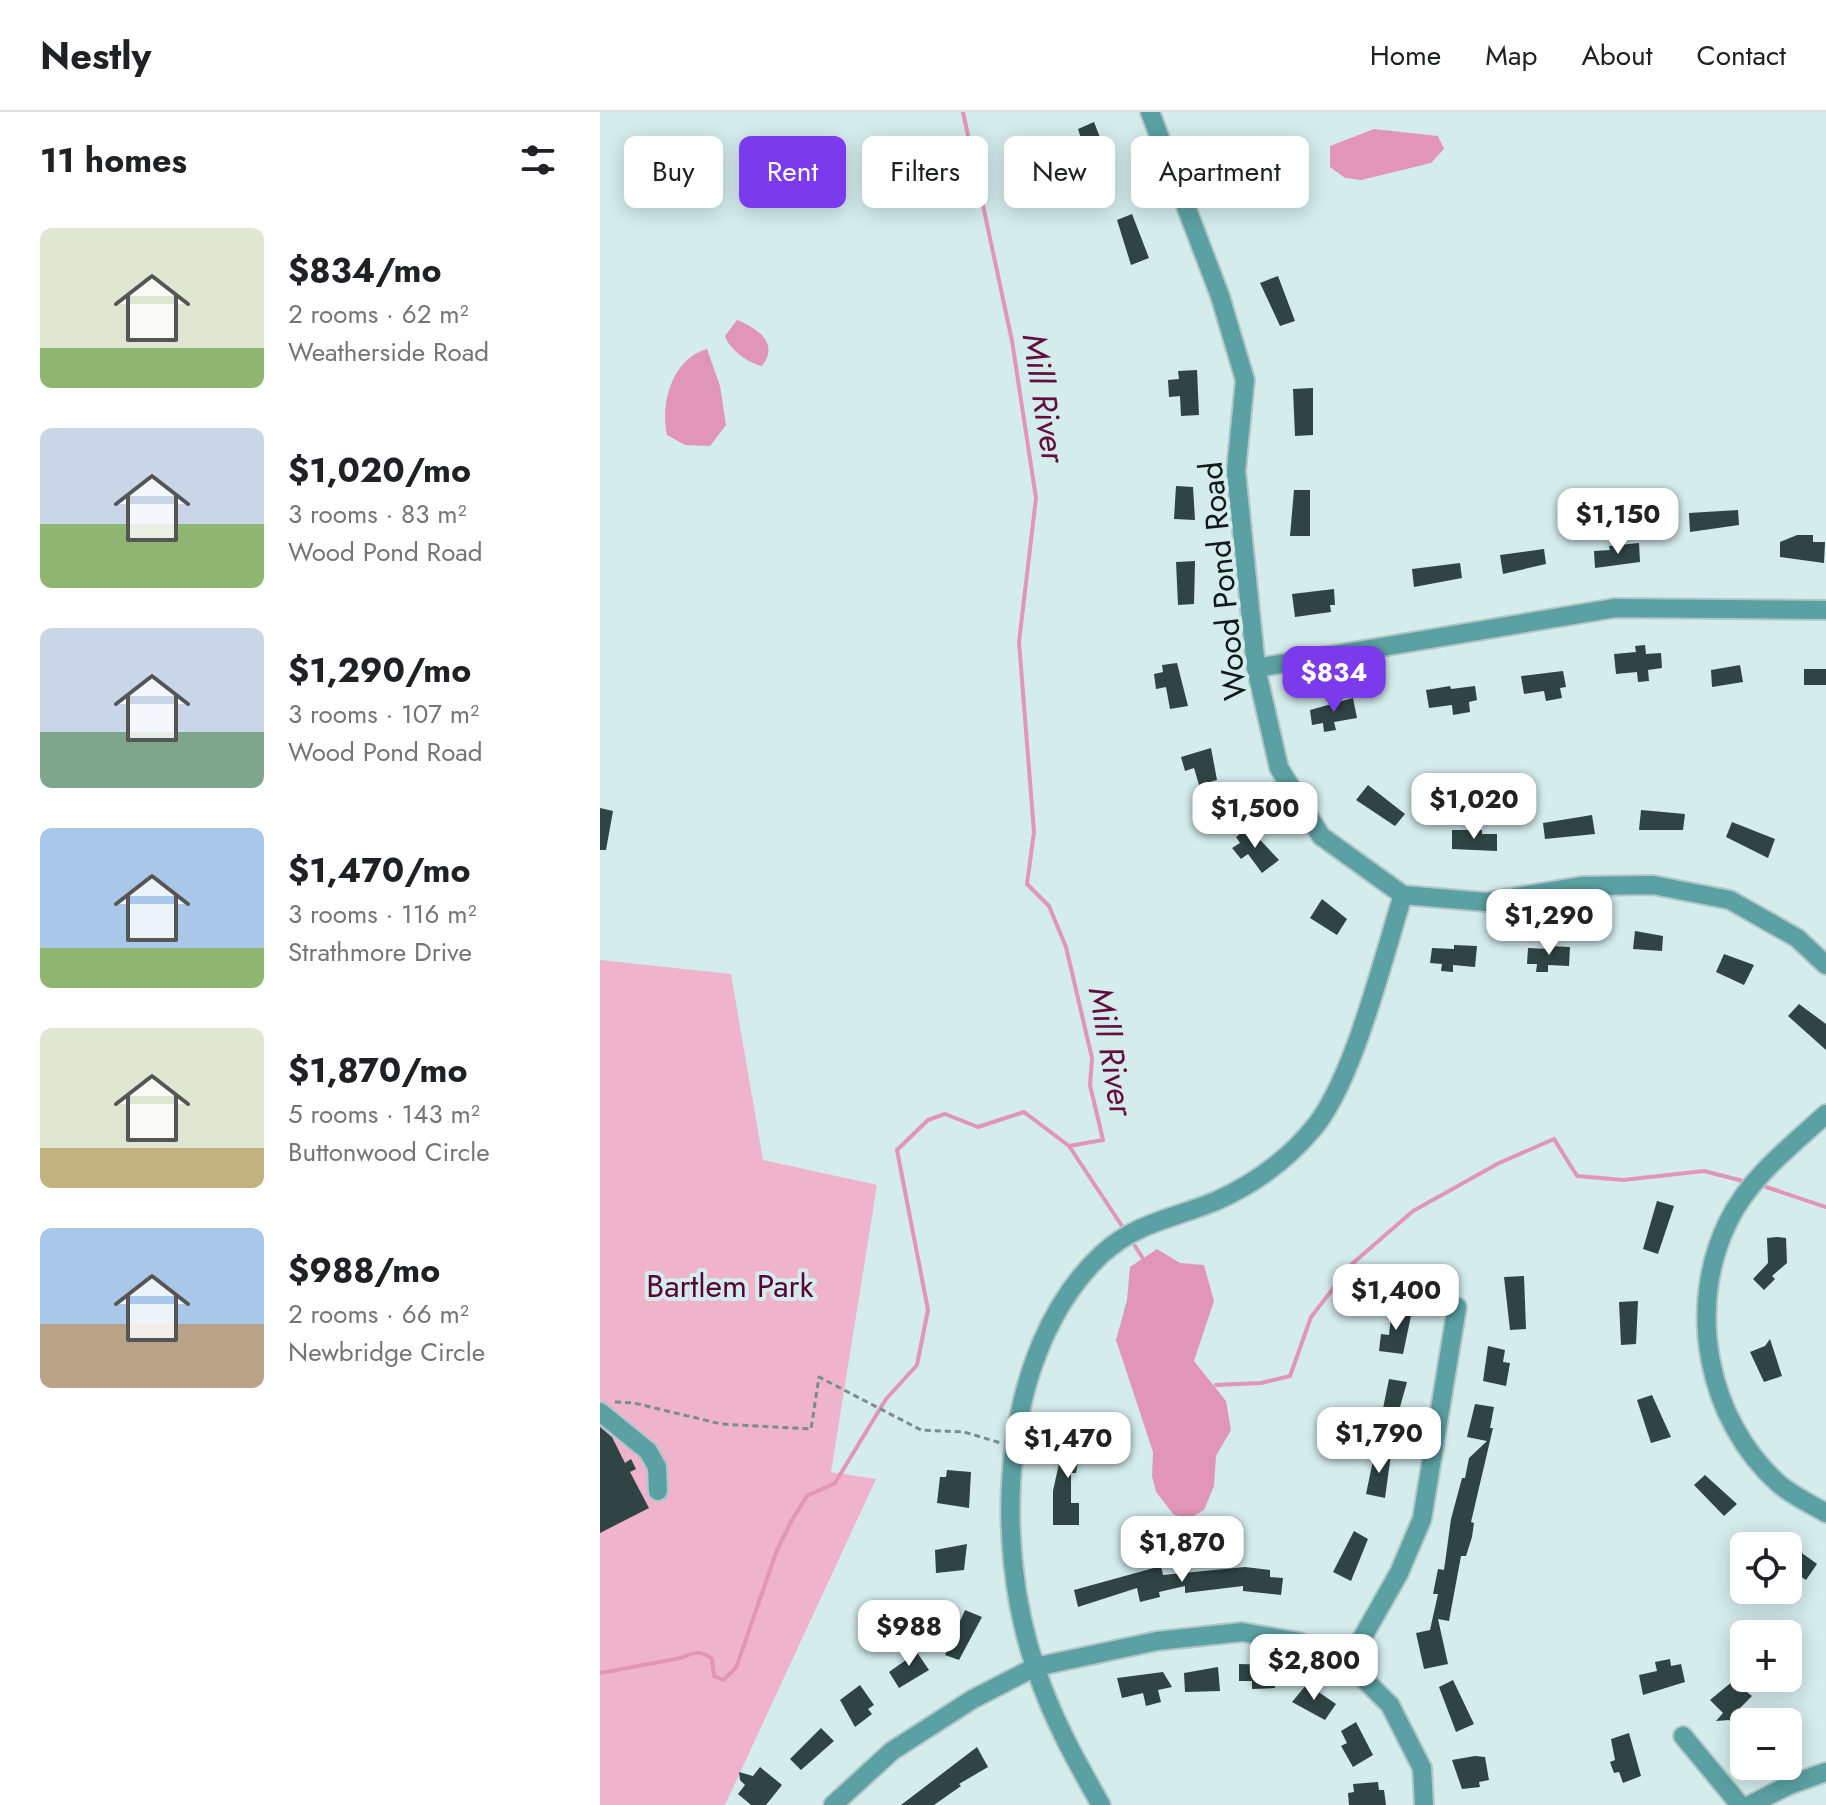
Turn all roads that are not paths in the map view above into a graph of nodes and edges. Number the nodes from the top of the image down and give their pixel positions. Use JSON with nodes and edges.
{"nodes":[{"id":1,"x":1150,"y":112,"type":"edge"},
{"id":2,"x":1826,"y":610,"type":"edge"},
{"id":3,"x":1256,"y":668,"type":"junction"},
{"id":4,"x":1403,"y":895,"type":"junction"},
{"id":5,"x":1826,"y":965,"type":"edge"},
{"id":6,"x":1826,"y":1114,"type":"edge"},
{"id":7,"x":1457,"y":1307,"type":"dead end"},
{"id":8,"x":604,"y":1407,"type":"edge"},
{"id":9,"x":658,"y":1491,"type":"dead end"},
{"id":10,"x":1826,"y":1513,"type":"edge"},
{"id":11,"x":1348,"y":1663,"type":"junction"},
{"id":12,"x":1035,"y":1667,"type":"junction"},
{"id":13,"x":1683,"y":1736,"type":"dead end"},
{"id":14,"x":1826,"y":1772,"type":"edge"},
{"id":15,"x":833,"y":1805,"type":"edge"},
{"id":16,"x":1101,"y":1805,"type":"edge"},
{"id":17,"x":1424,"y":1805,"type":"edge"},
{"id":18,"x":1740,"y":1805,"type":"edge"},
{"id":19,"x":1750,"y":1805,"type":"edge"}],
"edges":[{"from":1,"to":3,"type":"street","name":"Wood Pond Road"},
{"from":2,"to":3,"type":"street"},
{"from":3,"to":4,"type":"street","name":"Wood Pond Road"},
{"from":4,"to":5,"type":"street"},
{"from":4,"to":12,"type":"street"},
{"from":6,"to":10,"type":"street"},
{"from":7,"to":11,"type":"street"},
{"from":8,"to":9,"type":"street"},
{"from":11,"to":12,"type":"street"},
{"from":11,"to":17,"type":"street"},
{"from":12,"to":15,"type":"street"},
{"from":12,"to":16,"type":"street"},
{"from":13,"to":18,"type":"street"},
{"from":14,"to":19,"type":"street"}]}
